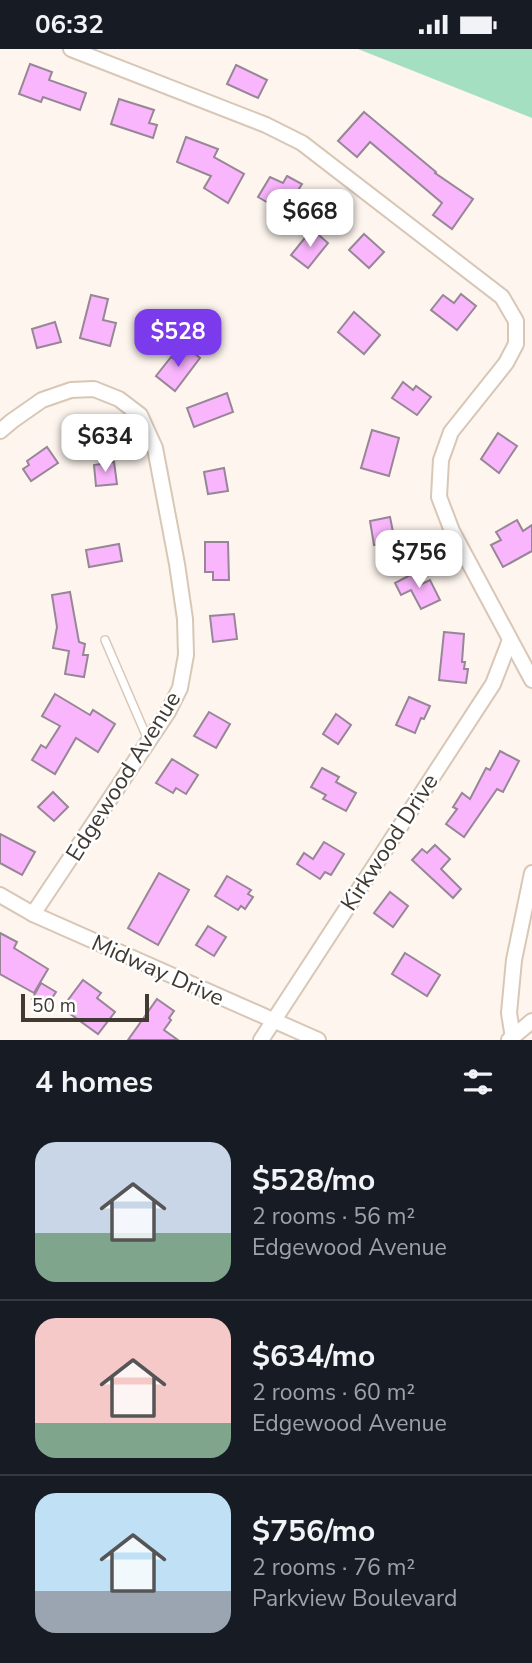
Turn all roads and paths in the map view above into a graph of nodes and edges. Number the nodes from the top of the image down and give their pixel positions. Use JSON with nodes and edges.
{"nodes":[{"id":1,"x":71,"y":49,"type":"edge"},
{"id":2,"x":0,"y":431,"type":"edge"},
{"id":3,"x":510,"y":639,"type":"junction"},
{"id":4,"x":105,"y":640,"type":"dead end"},
{"id":5,"x":532,"y":680,"type":"edge"},
{"id":6,"x":149,"y":742,"type":"junction"},
{"id":7,"x":532,"y":873,"type":"edge"},
{"id":8,"x":0,"y":895,"type":"edge"},
{"id":9,"x":33,"y":914,"type":"junction"},
{"id":10,"x":273,"y":1021,"type":"junction"},
{"id":11,"x":532,"y":1021,"type":"edge"},
{"id":12,"x":511,"y":1039,"type":"edge"},
{"id":13,"x":261,"y":1040,"type":"edge"},
{"id":14,"x":318,"y":1040,"type":"edge"}],
"edges":[{"from":1,"to":3,"type":"street"},
{"from":2,"to":6,"type":"street","name":"Edgewood Avenue"},
{"from":3,"to":5,"type":"street"},
{"from":3,"to":10,"type":"street","name":"Kirkwood Drive"},
{"from":4,"to":6,"type":"lane"},
{"from":6,"to":9,"type":"street","name":"Edgewood Avenue"},
{"from":7,"to":12,"type":"street"},
{"from":8,"to":9,"type":"street","name":"Midway Drive"},
{"from":9,"to":10,"type":"street","name":"Midway Drive"},
{"from":10,"to":13,"type":"street","name":"Kirkwood Drive"},
{"from":10,"to":14,"type":"street","name":"Midway Drive"},
{"from":11,"to":12,"type":"street"}]}
